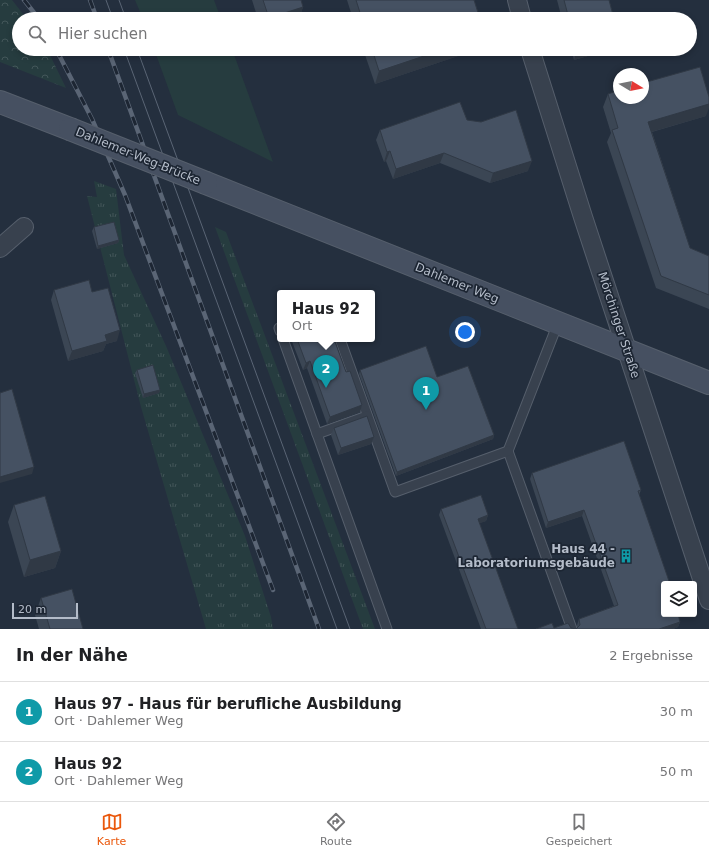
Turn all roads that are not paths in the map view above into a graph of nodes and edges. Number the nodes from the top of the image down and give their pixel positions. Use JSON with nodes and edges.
{"nodes":[{"id":1,"x":517,"y":0,"type":"edge"},
{"id":2,"x":520,"y":12,"type":"edge"},
{"id":3,"x":532,"y":56,"type":"edge"},
{"id":4,"x":0,"y":102,"type":"edge"},
{"id":5,"x":206,"y":183,"type":"joint"},
{"id":6,"x":24,"y":227,"type":"dead end"},
{"id":7,"x":0,"y":248,"type":"edge"},
{"id":8,"x":558,"y":323,"type":"junction"},
{"id":9,"x":284,"y":342,"type":"edge"},
{"id":10,"x":341,"y":342,"type":"edge"},
{"id":11,"x":628,"y":352,"type":"junction"},
{"id":12,"x":709,"y":383,"type":"edge"},
{"id":13,"x":367,"y":416,"type":"junction"},
{"id":14,"x":317,"y":434,"type":"junction"},
{"id":15,"x":508,"y":451,"type":"junction"},
{"id":16,"x":709,"y":600,"type":"edge"},
{"id":17,"x":387,"y":629,"type":"edge"},
{"id":18,"x":572,"y":629,"type":"edge"}],
"edges":[{"from":1,"to":2,"type":"street"},
{"from":3,"to":11,"type":"street","name":"Mörchinger Straße"},
{"from":4,"to":5,"type":"main road","name":"Dahlemer-Weg-Brücke","bridge":true},
{"from":5,"to":8,"type":"main road","name":"Dahlemer Weg"},
{"from":6,"to":7,"type":"street"},
{"from":8,"to":11,"type":"main road","name":"Dahlemer Weg"},
{"from":8,"to":15,"type":"lane"},
{"from":9,"to":14,"type":"lane"},
{"from":10,"to":13,"type":"lane"},
{"from":11,"to":12,"type":"main road","name":"Dahlemer Weg"},
{"from":11,"to":16,"type":"street","name":"Mörchinger Straße"},
{"from":13,"to":14,"type":"lane"},
{"from":13,"to":15,"type":"lane"},
{"from":14,"to":17,"type":"lane"},
{"from":15,"to":18,"type":"lane"}]}
